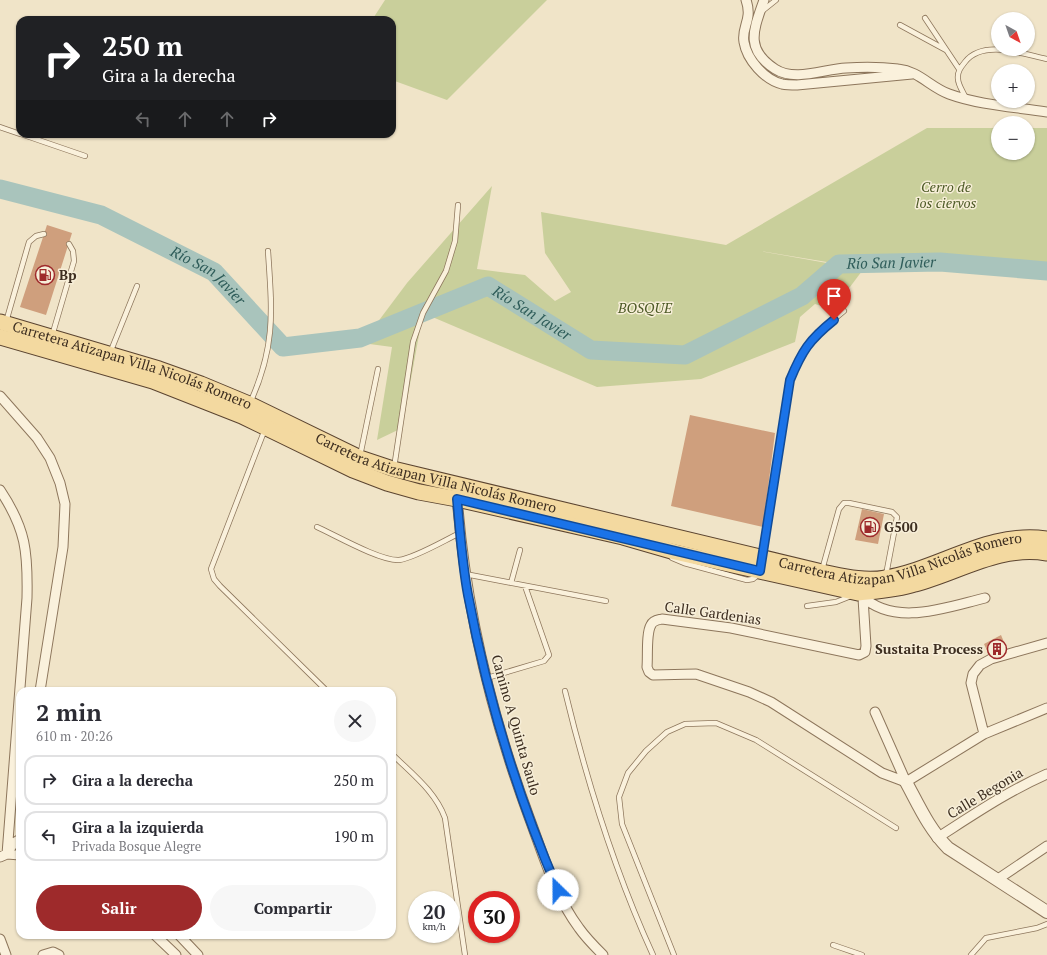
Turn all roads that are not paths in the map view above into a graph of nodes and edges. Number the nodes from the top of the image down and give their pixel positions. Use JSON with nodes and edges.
{"nodes":[{"id":1,"x":746,"y":0,"type":"edge"},
{"id":2,"x":764,"y":0,"type":"edge"},
{"id":3,"x":776,"y":0,"type":"edge"},
{"id":4,"x":760,"y":13,"type":"junction"},
{"id":5,"x":925,"y":18,"type":"dead end"},
{"id":6,"x":900,"y":25,"type":"dead end"},
{"id":7,"x":947,"y":51,"type":"junction"},
{"id":8,"x":1047,"y":59,"type":"edge"},
{"id":9,"x":960,"y":69,"type":"junction"},
{"id":10,"x":916,"y":73,"type":"junction"},
{"id":11,"x":966,"y":99,"type":"junction"},
{"id":12,"x":1047,"y":112,"type":"edge"},
{"id":13,"x":0,"y":127,"type":"edge"},
{"id":14,"x":16,"y":133,"type":"edge"},
{"id":15,"x":32,"y":138,"type":"edge"},
{"id":16,"x":85,"y":156,"type":"dead end"},
{"id":17,"x":458,"y":205,"type":"dead end"},
{"id":18,"x":44,"y":234,"type":"dead end"},
{"id":19,"x":69,"y":244,"type":"dead end"},
{"id":20,"x":268,"y":251,"type":"dead end"},
{"id":21,"x":137,"y":286,"type":"dead end"},
{"id":22,"x":844,"y":311,"type":"dead end"},
{"id":23,"x":2,"y":330,"type":"edge"},
{"id":24,"x":50,"y":344,"type":"junction"},
{"id":25,"x":109,"y":354,"type":"junction"},
{"id":26,"x":378,"y":369,"type":"dead end"},
{"id":27,"x":0,"y":396,"type":"edge"},
{"id":28,"x":249,"y":404,"type":"junction"},
{"id":29,"x":265,"y":427,"type":"junction"},
{"id":30,"x":360,"y":458,"type":"junction"},
{"id":31,"x":393,"y":470,"type":"junction"},
{"id":32,"x":424,"y":477,"type":"junction"},
{"id":33,"x":456,"y":483,"type":"junction"},
{"id":34,"x":0,"y":490,"type":"edge"},
{"id":35,"x":419,"y":492,"type":"junction"},
{"id":36,"x":457,"y":499,"type":"junction"},
{"id":37,"x":317,"y":527,"type":"dead end"},
{"id":38,"x":460,"y":533,"type":"junction"},
{"id":39,"x":1047,"y":539,"type":"edge"},
{"id":40,"x":520,"y":550,"type":"dead end"},
{"id":41,"x":1047,"y":553,"type":"edge"},
{"id":42,"x":761,"y":564,"type":"junction"},
{"id":43,"x":822,"y":572,"type":"junction"},
{"id":44,"x":465,"y":574,"type":"junction"},
{"id":45,"x":885,"y":578,"type":"junction"},
{"id":46,"x":511,"y":583,"type":"junction"},
{"id":47,"x":525,"y":586,"type":"junction"},
{"id":48,"x":861,"y":596,"type":"junction"},
{"id":49,"x":985,"y":598,"type":"dead end"},
{"id":50,"x":606,"y":601,"type":"dead end"},
{"id":51,"x":807,"y":606,"type":"dead end"},
{"id":52,"x":1047,"y":643,"type":"edge"},
{"id":53,"x":487,"y":678,"type":"junction"},
{"id":54,"x":19,"y":687,"type":"edge"},
{"id":55,"x":41,"y":687,"type":"edge"},
{"id":56,"x":323,"y":687,"type":"edge"},
{"id":57,"x":565,"y":691,"type":"dead end"},
{"id":58,"x":1047,"y":708,"type":"edge"},
{"id":59,"x":875,"y":712,"type":"dead end"},
{"id":60,"x":16,"y":716,"type":"edge"},
{"id":61,"x":984,"y":734,"type":"junction"},
{"id":62,"x":396,"y":758,"type":"edge"},
{"id":63,"x":1047,"y":774,"type":"edge"},
{"id":64,"x":906,"y":782,"type":"junction"},
{"id":65,"x":896,"y":828,"type":"dead end"},
{"id":66,"x":938,"y":838,"type":"junction"},
{"id":67,"x":16,"y":842,"type":"edge"},
{"id":68,"x":1047,"y":846,"type":"edge"},
{"id":69,"x":3,"y":855,"type":"edge"},
{"id":70,"x":16,"y":855,"type":"edge"},
{"id":71,"x":998,"y":879,"type":"junction"},
{"id":72,"x":1047,"y":912,"type":"edge"},
{"id":73,"x":1047,"y":924,"type":"edge"},
{"id":74,"x":0,"y":938,"type":"edge"},
{"id":75,"x":159,"y":939,"type":"edge"},
{"id":76,"x":183,"y":939,"type":"edge"},
{"id":77,"x":833,"y":945,"type":"dead end"},
{"id":78,"x":3,"y":952,"type":"edge"},
{"id":79,"x":43,"y":955,"type":"edge"},
{"id":80,"x":60,"y":955,"type":"edge"},
{"id":81,"x":176,"y":955,"type":"edge"},
{"id":82,"x":198,"y":955,"type":"edge"},
{"id":83,"x":465,"y":955,"type":"edge"},
{"id":84,"x":603,"y":955,"type":"edge"},
{"id":85,"x":653,"y":955,"type":"edge"},
{"id":86,"x":674,"y":955,"type":"edge"},
{"id":87,"x":862,"y":955,"type":"edge"},
{"id":88,"x":971,"y":955,"type":"edge"}],
"edges":[{"from":1,"to":10,"type":"street"},
{"from":2,"to":4,"type":"street"},
{"from":3,"to":4,"type":"lane"},
{"from":4,"to":10,"type":"street"},
{"from":5,"to":7,"type":"lane"},
{"from":6,"to":7,"type":"lane"},
{"from":7,"to":9,"type":"lane"},
{"from":8,"to":9,"type":"lane"},
{"from":9,"to":11,"type":"lane"},
{"from":10,"to":11,"type":"street"},
{"from":11,"to":12,"type":"street"},
{"from":13,"to":14,"type":"lane"},
{"from":15,"to":16,"type":"lane"},
{"from":17,"to":31,"type":"lane"},
{"from":18,"to":23,"type":"lane"},
{"from":19,"to":24,"type":"lane"},
{"from":20,"to":28,"type":"lane"},
{"from":21,"to":25,"type":"lane"},
{"from":22,"to":42,"type":"lane"},
{"from":23,"to":24,"type":"main road","name":"Carretera Atizapan Villa Nicolás Romero"},
{"from":24,"to":25,"type":"main road","name":"Carretera Atizapan Villa Nicolás Romero"},
{"from":24,"to":29,"type":"main road","name":"Carretera Atizapan Villa Nicolás Romero"},
{"from":25,"to":28,"type":"main road","name":"Carretera Atizapan Villa Nicolás Romero"},
{"from":26,"to":30,"type":"lane"},
{"from":27,"to":55,"type":"street"},
{"from":28,"to":30,"type":"main road","name":"Carretera Atizapan Villa Nicolás Romero"},
{"from":29,"to":35,"type":"main road","name":"Carretera Atizapan Villa Nicolás Romero"},
{"from":29,"to":56,"type":"lane"},
{"from":30,"to":31,"type":"main road","name":"Carretera Atizapan Villa Nicolás Romero"},
{"from":31,"to":32,"type":"main road","name":"Carretera Atizapan Villa Nicolás Romero"},
{"from":32,"to":33,"type":"main road","name":"Carretera Atizapan Villa Nicolás Romero"},
{"from":32,"to":35,"type":"lane"},
{"from":33,"to":36,"type":"street","name":"Camino A Quinta Saulo"},
{"from":33,"to":42,"type":"main road","name":"Carretera Atizapan Villa Nicolás Romero"},
{"from":34,"to":54,"type":"street"},
{"from":35,"to":36,"type":"main road","name":"Carretera Atizapan Villa Nicolás Romero"},
{"from":36,"to":38,"type":"street","name":"Camino A Quinta Saulo"},
{"from":36,"to":42,"type":"main road","name":"Carretera Atizapan Villa Nicolás Romero"},
{"from":37,"to":38,"type":"lane"},
{"from":38,"to":44,"type":"street","name":"Camino A Quinta Saulo"},
{"from":39,"to":45,"type":"main road","name":"Carretera Atizapan Villa Nicolás Romero"},
{"from":40,"to":46,"type":"lane"},
{"from":41,"to":48,"type":"main road","name":"Carretera Atizapan Villa Nicolás Romero"},
{"from":42,"to":43,"type":"main road","name":"Carretera Atizapan Villa Nicolás Romero"},
{"from":42,"to":48,"type":"main road","name":"Carretera Atizapan Villa Nicolás Romero"},
{"from":43,"to":45,"type":"main road","name":"Carretera Atizapan Villa Nicolás Romero"},
{"from":43,"to":45,"type":"lane"},
{"from":44,"to":46,"type":"lane"},
{"from":44,"to":53,"type":"street","name":"Camino A Quinta Saulo"},
{"from":46,"to":47,"type":"lane"},
{"from":47,"to":50,"type":"lane"},
{"from":47,"to":53,"type":"lane"},
{"from":48,"to":49,"type":"street"},
{"from":48,"to":51,"type":"lane"},
{"from":48,"to":64,"type":"street","name":"Calle Gardenias"},
{"from":52,"to":61,"type":"street"},
{"from":53,"to":84,"type":"street","name":"Camino A Quinta Saulo"},
{"from":57,"to":85,"type":"lane"},
{"from":58,"to":61,"type":"street"},
{"from":59,"to":64,"type":"street"},
{"from":60,"to":69,"type":"street"},
{"from":61,"to":64,"type":"street"},
{"from":62,"to":83,"type":"lane"},
{"from":63,"to":66,"type":"street","name":"Calle Begonia"},
{"from":64,"to":66,"type":"street"},
{"from":65,"to":86,"type":"lane"},
{"from":66,"to":71,"type":"street"},
{"from":67,"to":69,"type":"street"},
{"from":68,"to":71,"type":"street"},
{"from":69,"to":70,"type":"street"},
{"from":71,"to":72,"type":"street"},
{"from":73,"to":88,"type":"lane"},
{"from":74,"to":78,"type":"street"},
{"from":75,"to":81,"type":"street"},
{"from":76,"to":82,"type":"street"},
{"from":77,"to":87,"type":"lane"},
{"from":79,"to":80,"type":"street"}]}
